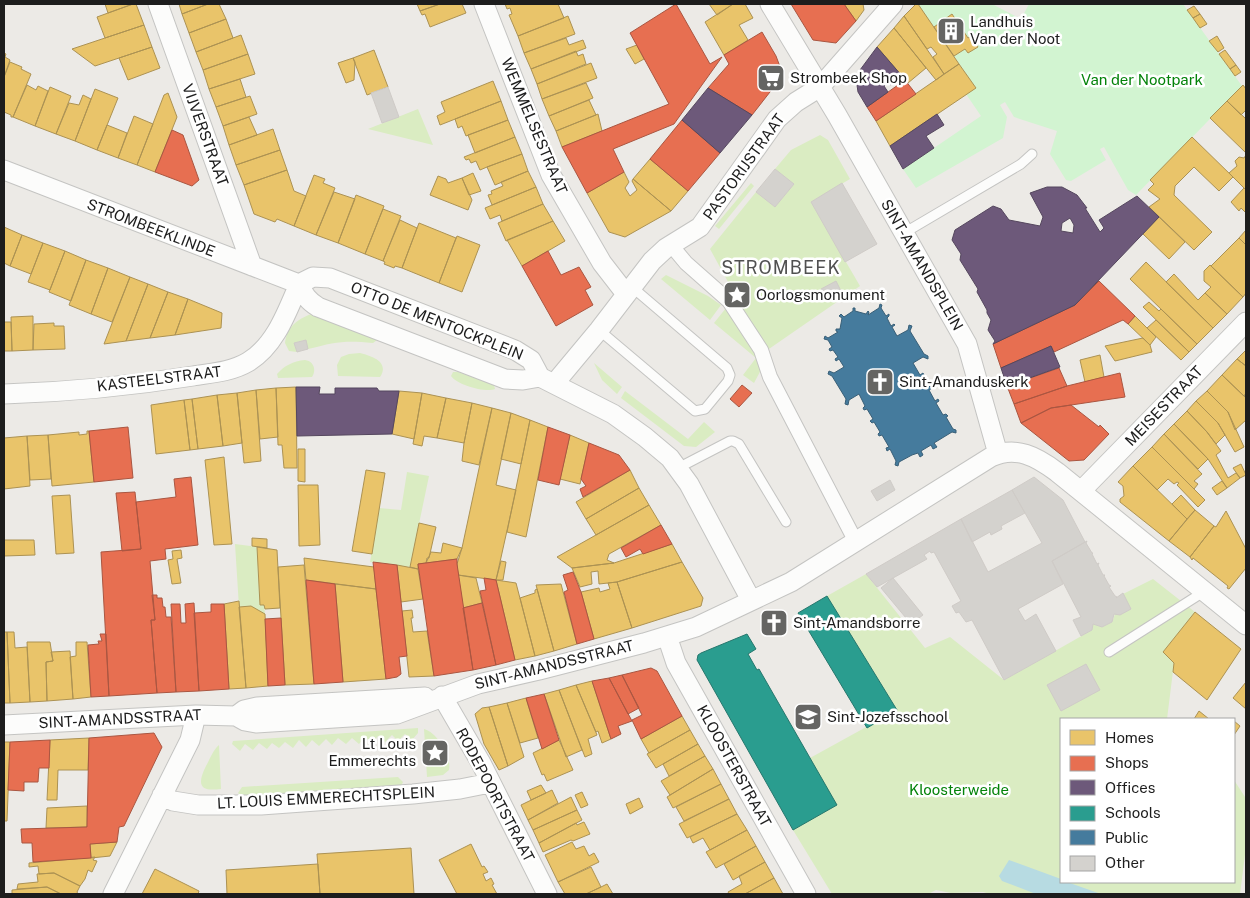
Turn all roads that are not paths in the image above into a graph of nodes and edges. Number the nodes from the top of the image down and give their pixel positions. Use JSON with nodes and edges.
{"nodes":[{"id":1,"x":158,"y":4,"type":"edge"},
{"id":2,"x":484,"y":4,"type":"edge"},
{"id":3,"x":770,"y":4,"type":"edge"},
{"id":4,"x":893,"y":4,"type":"edge"},
{"id":5,"x":820,"y":87,"type":"junction"},
{"id":6,"x":1032,"y":154,"type":"dead end"},
{"id":7,"x":4,"y":170,"type":"edge"},
{"id":8,"x":903,"y":233,"type":"junction"},
{"id":9,"x":671,"y":245,"type":"junction"},
{"id":10,"x":252,"y":266,"type":"junction"},
{"id":11,"x":299,"y":284,"type":"junction"},
{"id":12,"x":629,"y":290,"type":"junction"},
{"id":13,"x":1246,"y":322,"type":"edge"},
{"id":14,"x":598,"y":330,"type":"junction"},
{"id":15,"x":547,"y":380,"type":"junction"},
{"id":16,"x":4,"y":394,"type":"edge"},
{"id":17,"x":998,"y":454,"type":"junction"},
{"id":18,"x":678,"y":468,"type":"junction"},
{"id":19,"x":1081,"y":491,"type":"junction"},
{"id":20,"x":786,"y":522,"type":"dead end"},
{"id":21,"x":856,"y":542,"type":"junction"},
{"id":22,"x":1205,"y":591,"type":"junction"},
{"id":23,"x":751,"y":600,"type":"junction"},
{"id":24,"x":1246,"y":625,"type":"edge"},
{"id":25,"x":667,"y":636,"type":"junction"},
{"id":26,"x":1109,"y":652,"type":"dead end"},
{"id":27,"x":442,"y":696,"type":"junction"},
{"id":28,"x":196,"y":715,"type":"junction"},
{"id":29,"x":4,"y":725,"type":"edge"},
{"id":30,"x":490,"y":783,"type":"junction"},
{"id":31,"x":162,"y":795,"type":"junction"},
{"id":32,"x":113,"y":894,"type":"edge"},
{"id":33,"x":547,"y":894,"type":"edge"},
{"id":34,"x":806,"y":894,"type":"edge"}],
"edges":[{"from":1,"to":10,"type":"street","name":"VIJVERSTRAAT"},
{"from":2,"to":12,"type":"street","name":"WEMMELSESTRAAT"},
{"from":3,"to":5,"type":"street","name":"SINT-AMANDSPLEIN"},
{"from":4,"to":5,"type":"street","name":"PASTORIJSTRAAT"},
{"from":5,"to":8,"type":"street","name":"SINT-AMANDSPLEIN"},
{"from":5,"to":9,"type":"street","name":"PASTORIJSTRAAT"},
{"from":6,"to":8,"type":"lane"},
{"from":7,"to":10,"type":"street","name":"STROMBEEKLINDE"},
{"from":8,"to":17,"type":"street","name":"SINT-AMANDSPLEIN"},
{"from":9,"to":12,"type":"street"},
{"from":9,"to":21,"type":"street"},
{"from":10,"to":11,"type":"street","name":"STROMBEEKLINDE"},
{"from":11,"to":15,"type":"street","name":"OTTO DE MENTOCKPLEIN"},
{"from":11,"to":15,"type":"street","name":"OTTO DE MENTOCKPLEIN"},
{"from":11,"to":16,"type":"street","name":"KASTEELSTRAAT"},
{"from":12,"to":14,"type":"street"},
{"from":12,"to":14,"type":"lane"},
{"from":13,"to":19,"type":"street","name":"MEISESTRAAT"},
{"from":14,"to":15,"type":"street"},
{"from":15,"to":18,"type":"street"},
{"from":17,"to":19,"type":"street"},
{"from":17,"to":21,"type":"street"},
{"from":18,"to":20,"type":"lane"},
{"from":18,"to":23,"type":"street"},
{"from":19,"to":22,"type":"street"},
{"from":21,"to":23,"type":"street"},
{"from":22,"to":24,"type":"street"},
{"from":22,"to":26,"type":"lane"},
{"from":23,"to":25,"type":"street"},
{"from":25,"to":27,"type":"street","name":"SINT-AMANDSSTRAAT"},
{"from":25,"to":34,"type":"street","name":"KLOOSTERSTRAAT"},
{"from":27,"to":28,"type":"street","name":"SINT-AMANDSSTRAAT"},
{"from":27,"to":30,"type":"street","name":"RODEPOORTSTRAAT"},
{"from":28,"to":29,"type":"street","name":"SINT-AMANDSSTRAAT"},
{"from":28,"to":31,"type":"street"},
{"from":30,"to":31,"type":"street","name":"LT. LOUIS EMMERECHTSPLEIN"},
{"from":30,"to":33,"type":"street","name":"RODEPOORTSTRAAT"},
{"from":31,"to":32,"type":"street"}]}
